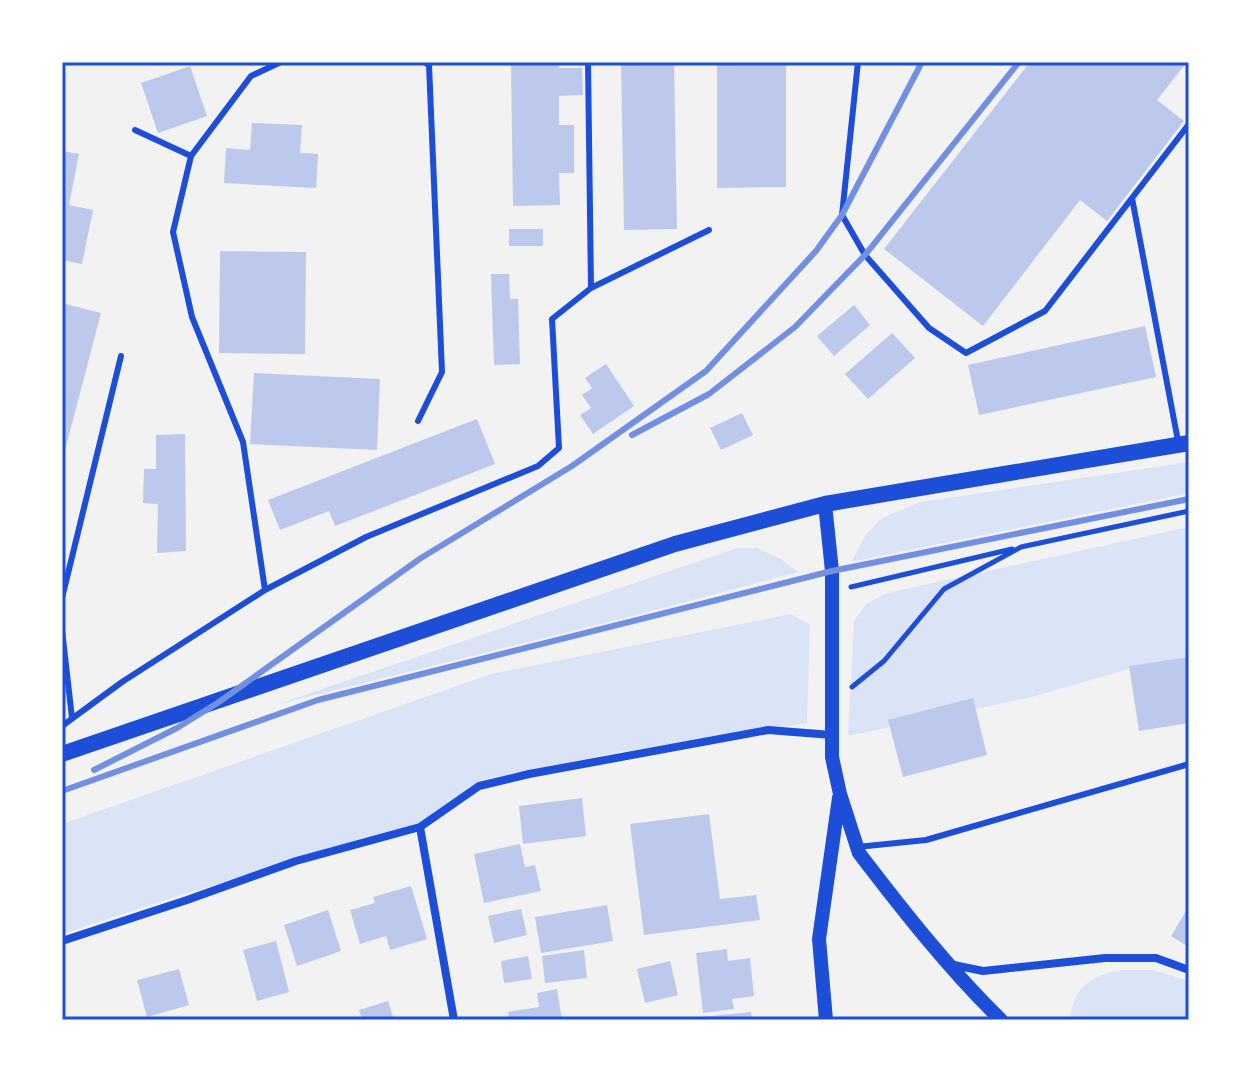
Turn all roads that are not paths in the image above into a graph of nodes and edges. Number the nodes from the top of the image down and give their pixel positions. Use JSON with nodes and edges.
{"nodes":[{"id":1,"x":281,"y":62,"type":"edge"},
{"id":2,"x":424,"y":62,"type":"edge"},
{"id":3,"x":588,"y":62,"type":"edge"},
{"id":4,"x":858,"y":62,"type":"edge"},
{"id":5,"x":1189,"y":124,"type":"edge"},
{"id":6,"x":135,"y":130,"type":"dead end"},
{"id":7,"x":191,"y":156,"type":"junction"},
{"id":8,"x":1132,"y":198,"type":"junction"},
{"id":9,"x":709,"y":230,"type":"dead end"},
{"id":10,"x":591,"y":288,"type":"junction"},
{"id":11,"x":121,"y":356,"type":"dead end"},
{"id":12,"x":418,"y":421,"type":"dead end"},
{"id":13,"x":1184,"y":444,"type":"edge"},
{"id":14,"x":825,"y":504,"type":"junction"},
{"id":15,"x":265,"y":590,"type":"junction"},
{"id":16,"x":62,"y":598,"type":"edge"},
{"id":17,"x":62,"y":630,"type":"edge"},
{"id":18,"x":72,"y":718,"type":"junction"},
{"id":19,"x":62,"y":726,"type":"edge"},
{"id":20,"x":832,"y":735,"type":"junction"},
{"id":21,"x":62,"y":754,"type":"edge"},
{"id":22,"x":1189,"y":764,"type":"edge"},
{"id":23,"x":840,"y":794,"type":"junction"},
{"id":24,"x":420,"y":827,"type":"junction"},
{"id":25,"x":857,"y":847,"type":"junction"},
{"id":26,"x":62,"y":941,"type":"edge"},
{"id":27,"x":949,"y":964,"type":"junction"},
{"id":28,"x":1189,"y":970,"type":"edge"},
{"id":29,"x":454,"y":1020,"type":"edge"},
{"id":30,"x":826,"y":1020,"type":"edge"},
{"id":31,"x":1001,"y":1020,"type":"edge"}],
"edges":[{"from":1,"to":7,"type":"lane"},
{"from":2,"to":12,"type":"lane"},
{"from":3,"to":10,"type":"lane"},
{"from":4,"to":8,"type":"lane"},
{"from":5,"to":8,"type":"lane"},
{"from":6,"to":7,"type":"lane"},
{"from":7,"to":15,"type":"lane"},
{"from":8,"to":13,"type":"lane"},
{"from":9,"to":10,"type":"lane"},
{"from":10,"to":15,"type":"lane"},
{"from":11,"to":16,"type":"lane"},
{"from":13,"to":14,"type":"main road"},
{"from":14,"to":20,"type":"street"},
{"from":14,"to":21,"type":"main road"},
{"from":15,"to":18,"type":"lane"},
{"from":17,"to":18,"type":"lane"},
{"from":18,"to":19,"type":"lane"},
{"from":20,"to":23,"type":"street"},
{"from":20,"to":24,"type":"street"},
{"from":22,"to":25,"type":"lane"},
{"from":23,"to":25,"type":"street"},
{"from":23,"to":30,"type":"street"},
{"from":24,"to":26,"type":"street"},
{"from":24,"to":29,"type":"street"},
{"from":25,"to":27,"type":"street"},
{"from":27,"to":28,"type":"street"},
{"from":27,"to":31,"type":"street"}]}
